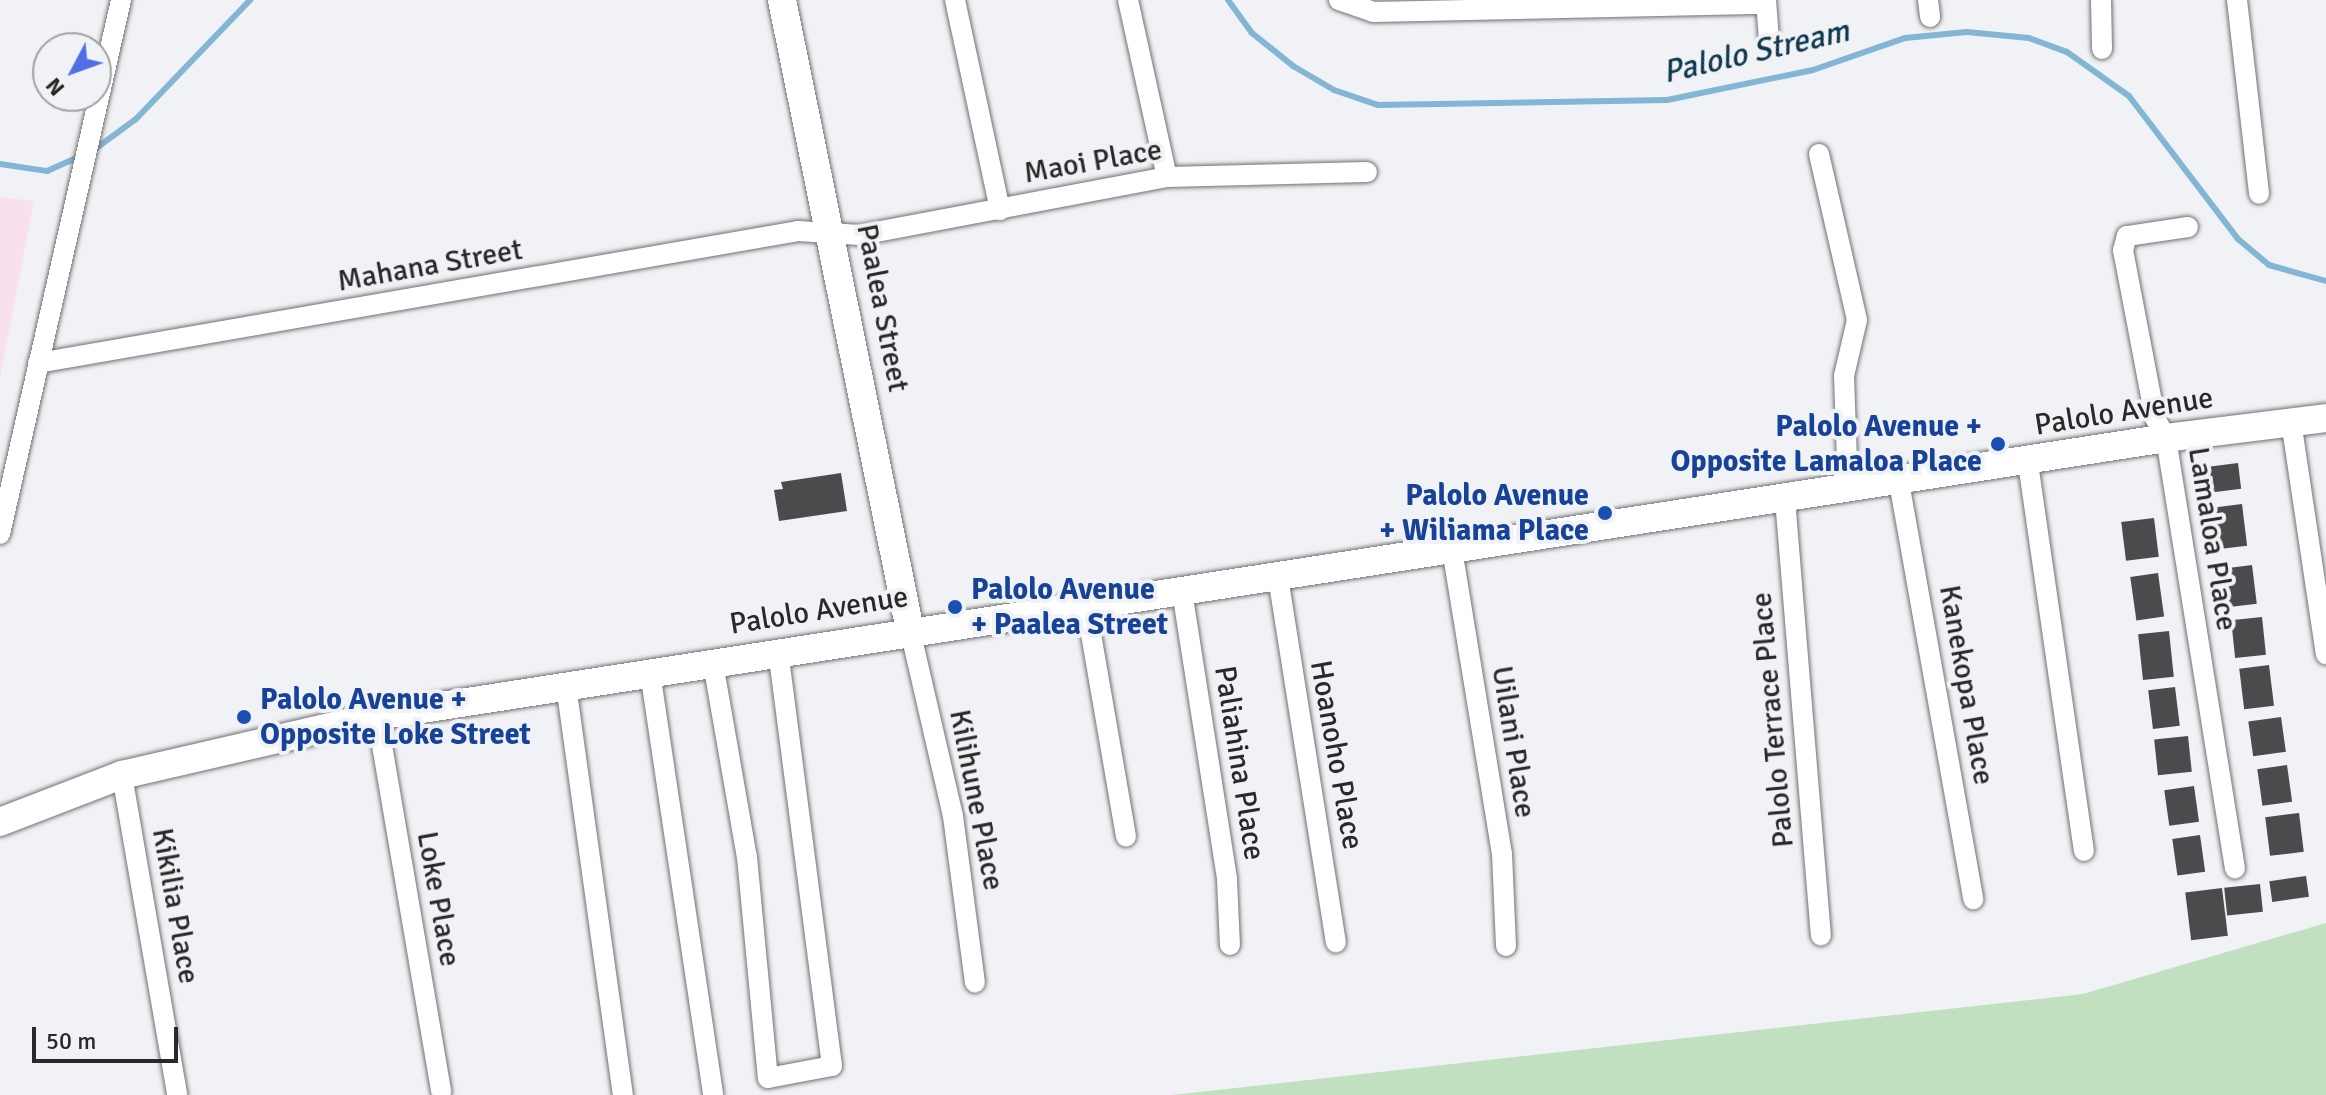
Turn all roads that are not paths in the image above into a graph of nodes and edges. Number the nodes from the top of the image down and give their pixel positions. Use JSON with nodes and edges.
{"nodes":[{"id":1,"x":121,"y":0,"type":"edge"},
{"id":2,"x":782,"y":0,"type":"edge"},
{"id":3,"x":955,"y":0,"type":"edge"},
{"id":4,"x":1128,"y":0,"type":"edge"},
{"id":5,"x":1339,"y":0,"type":"edge"},
{"id":6,"x":2101,"y":0,"type":"edge"},
{"id":7,"x":2237,"y":0,"type":"edge"},
{"id":8,"x":1766,"y":2,"type":"edge"},
{"id":9,"x":1769,"y":40,"type":"dead end"},
{"id":10,"x":2102,"y":49,"type":"dead end"},
{"id":11,"x":1819,"y":154,"type":"dead end"},
{"id":12,"x":1367,"y":172,"type":"dead end"},
{"id":13,"x":1167,"y":177,"type":"junction"},
{"id":14,"x":2259,"y":194,"type":"dead end"},
{"id":15,"x":1000,"y":210,"type":"junction"},
{"id":16,"x":2188,"y":227,"type":"dead end"},
{"id":17,"x":832,"y":232,"type":"junction"},
{"id":18,"x":38,"y":363,"type":"junction"},
{"id":19,"x":2326,"y":418,"type":"edge"},
{"id":20,"x":2291,"y":421,"type":"junction"},
{"id":21,"x":2166,"y":438,"type":"junction"},
{"id":22,"x":2028,"y":463,"type":"junction"},
{"id":23,"x":1899,"y":482,"type":"junction"},
{"id":24,"x":1848,"y":489,"type":"junction"},
{"id":25,"x":1785,"y":499,"type":"junction"},
{"id":26,"x":0,"y":534,"type":"edge"},
{"id":27,"x":1452,"y":549,"type":"junction"},
{"id":28,"x":1278,"y":577,"type":"junction"},
{"id":29,"x":1182,"y":591,"type":"junction"},
{"id":30,"x":1086,"y":605,"type":"junction"},
{"id":31,"x":910,"y":630,"type":"junction"},
{"id":32,"x":778,"y":651,"type":"junction"},
{"id":33,"x":2326,"y":654,"type":"edge"},
{"id":34,"x":713,"y":663,"type":"junction"},
{"id":35,"x":650,"y":672,"type":"junction"},
{"id":36,"x":566,"y":685,"type":"junction"},
{"id":37,"x":377,"y":716,"type":"junction"},
{"id":38,"x":122,"y":775,"type":"junction"},
{"id":39,"x":0,"y":822,"type":"edge"},
{"id":40,"x":1126,"y":837,"type":"dead end"},
{"id":41,"x":2084,"y":851,"type":"dead end"},
{"id":42,"x":2235,"y":869,"type":"dead end"},
{"id":43,"x":1973,"y":899,"type":"dead end"},
{"id":44,"x":1821,"y":936,"type":"dead end"},
{"id":45,"x":1336,"y":942,"type":"dead end"},
{"id":46,"x":1230,"y":945,"type":"dead end"},
{"id":47,"x":1506,"y":946,"type":"dead end"},
{"id":48,"x":975,"y":983,"type":"dead end"},
{"id":49,"x":441,"y":1092,"type":"dead end"},
{"id":50,"x":177,"y":1095,"type":"edge"},
{"id":51,"x":623,"y":1095,"type":"edge"},
{"id":52,"x":713,"y":1095,"type":"edge"}],
"edges":[{"from":1,"to":18,"type":"street"},
{"from":2,"to":17,"type":"street","name":"Paalea Street"},
{"from":3,"to":15,"type":"street"},
{"from":4,"to":13,"type":"street"},
{"from":5,"to":8,"type":"street"},
{"from":6,"to":10,"type":"street"},
{"from":7,"to":14,"type":"street"},
{"from":8,"to":9,"type":"street"},
{"from":11,"to":24,"type":"street"},
{"from":12,"to":13,"type":"street","name":"Maoi Place"},
{"from":13,"to":15,"type":"street","name":"Maoi Place"},
{"from":15,"to":17,"type":"street","name":"Maoi Place"},
{"from":16,"to":21,"type":"street","name":"Lamaloa Place"},
{"from":17,"to":18,"type":"street","name":"Mahana Street"},
{"from":17,"to":31,"type":"street","name":"Paalea Street"},
{"from":18,"to":26,"type":"street"},
{"from":19,"to":20,"type":"street","name":"Palolo Avenue"},
{"from":20,"to":21,"type":"street","name":"Palolo Avenue"},
{"from":20,"to":33,"type":"street"},
{"from":21,"to":22,"type":"street","name":"Palolo Avenue"},
{"from":21,"to":42,"type":"street","name":"Lamaloa Place"},
{"from":22,"to":23,"type":"street","name":"Palolo Avenue"},
{"from":22,"to":41,"type":"street"},
{"from":23,"to":24,"type":"street","name":"Palolo Avenue"},
{"from":23,"to":43,"type":"street","name":"Kanekopa Place"},
{"from":24,"to":25,"type":"street","name":"Palolo Avenue"},
{"from":25,"to":27,"type":"street","name":"Palolo Avenue"},
{"from":25,"to":44,"type":"street","name":"Palolo Terrace Place"},
{"from":27,"to":28,"type":"street","name":"Palolo Avenue"},
{"from":27,"to":47,"type":"street","name":"Uilani Place"},
{"from":28,"to":29,"type":"street","name":"Palolo Avenue"},
{"from":28,"to":45,"type":"street","name":"Hoanoho Place"},
{"from":29,"to":30,"type":"street","name":"Palolo Avenue"},
{"from":29,"to":46,"type":"street","name":"Paliahina Place"},
{"from":30,"to":31,"type":"street","name":"Palolo Avenue"},
{"from":30,"to":40,"type":"street"},
{"from":31,"to":32,"type":"street","name":"Palolo Avenue"},
{"from":31,"to":48,"type":"street","name":"Kilihune Place"},
{"from":32,"to":34,"type":"street","name":"Palolo Avenue"},
{"from":32,"to":34,"type":"street"},
{"from":34,"to":35,"type":"street","name":"Palolo Avenue"},
{"from":35,"to":36,"type":"street","name":"Palolo Avenue"},
{"from":35,"to":52,"type":"street"},
{"from":36,"to":37,"type":"street","name":"Palolo Avenue"},
{"from":36,"to":51,"type":"street"},
{"from":37,"to":38,"type":"street","name":"Palolo Avenue"},
{"from":37,"to":49,"type":"street","name":"Loke Place"},
{"from":38,"to":39,"type":"street","name":"Palolo Avenue"},
{"from":38,"to":50,"type":"street","name":"Kikilia Place"}]}
